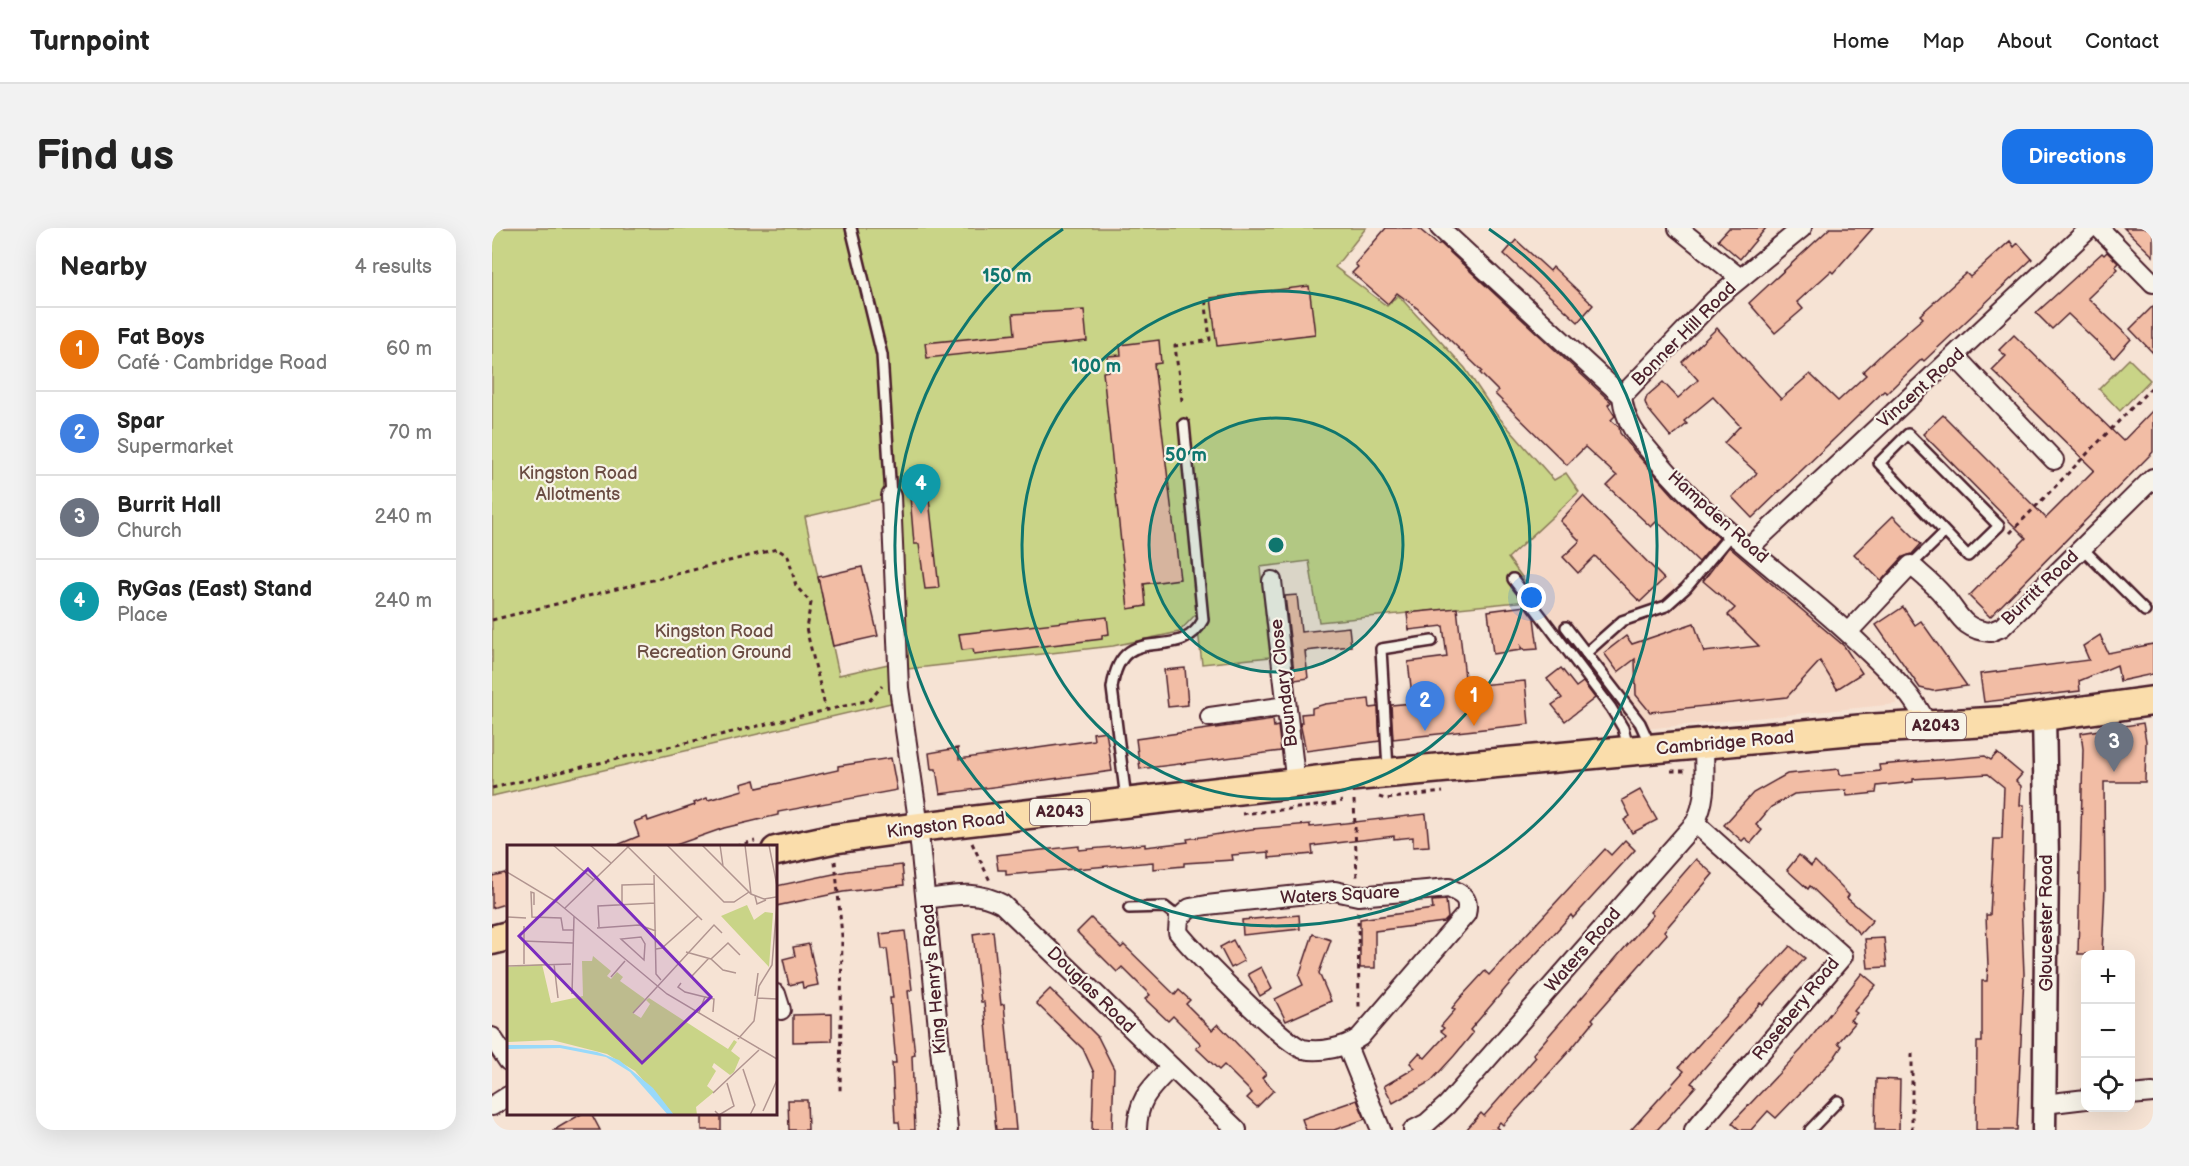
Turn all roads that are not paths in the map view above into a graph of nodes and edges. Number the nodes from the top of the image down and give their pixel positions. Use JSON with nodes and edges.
{"nodes":[{"id":1,"x":851,"y":228,"type":"edge"},
{"id":2,"x":1440,"y":228,"type":"edge"},
{"id":3,"x":1678,"y":228,"type":"edge"},
{"id":4,"x":1802,"y":228,"type":"edge"},
{"id":5,"x":2090,"y":228,"type":"edge"},
{"id":6,"x":2098,"y":228,"type":"edge"},
{"id":7,"x":1740,"y":278,"type":"junction"},
{"id":8,"x":2153,"y":283,"type":"edge"},
{"id":9,"x":1956,"y":357,"type":"junction"},
{"id":10,"x":1622,"y":396,"type":"junction"},
{"id":11,"x":1184,"y":424,"type":"dead end"},
{"id":12,"x":2054,"y":460,"type":"dead end"},
{"id":13,"x":2153,"y":477,"type":"edge"},
{"id":14,"x":891,"y":496,"type":"joint"},
{"id":15,"x":1945,"y":532,"type":"junction"},
{"id":16,"x":1732,"y":533,"type":"junction"},
{"id":17,"x":1750,"y":547,"type":"junction"},
{"id":18,"x":2082,"y":548,"type":"junction"},
{"id":19,"x":1911,"y":566,"type":"junction"},
{"id":20,"x":1513,"y":579,"type":"dead end"},
{"id":21,"x":1272,"y":581,"type":"dead end"},
{"id":22,"x":2145,"y":611,"type":"dead end"},
{"id":23,"x":1566,"y":627,"type":"dead end"},
{"id":24,"x":1848,"y":632,"type":"junction"},
{"id":25,"x":1432,"y":641,"type":"dead end"},
{"id":26,"x":1586,"y":653,"type":"junction"},
{"id":27,"x":2153,"y":701,"type":"edge"},
{"id":28,"x":1286,"y":706,"type":"junction"},
{"id":29,"x":1210,"y":717,"type":"dead end"},
{"id":30,"x":2044,"y":717,"type":"junction"},
{"id":31,"x":1928,"y":726,"type":"junction"},
{"id":32,"x":1704,"y":746,"type":"junction"},
{"id":33,"x":1641,"y":751,"type":"junction"},
{"id":34,"x":1388,"y":773,"type":"junction"},
{"id":35,"x":1302,"y":796,"type":"junction"},
{"id":36,"x":1127,"y":804,"type":"junction"},
{"id":37,"x":1695,"y":823,"type":"junction"},
{"id":38,"x":919,"y":827,"type":"junction"},
{"id":39,"x":777,"y":845,"type":"edge"},
{"id":40,"x":927,"y":899,"type":"junction"},
{"id":41,"x":1129,"y":908,"type":"dead end"},
{"id":42,"x":1179,"y":918,"type":"junction"},
{"id":43,"x":507,"y":936,"type":"edge"},
{"id":44,"x":492,"y":940,"type":"edge"},
{"id":45,"x":492,"y":1037,"type":"edge"},
{"id":46,"x":1353,"y":1041,"type":"junction"},
{"id":47,"x":507,"y":1060,"type":"edge"},
{"id":48,"x":1171,"y":1067,"type":"junction"},
{"id":49,"x":2153,"y":1093,"type":"edge"},
{"id":50,"x":2135,"y":1095,"type":"edge"},
{"id":51,"x":507,"y":1097,"type":"edge"},
{"id":52,"x":2081,"y":1100,"type":"edge"},
{"id":53,"x":1838,"y":1101,"type":"dead end"},
{"id":54,"x":2044,"y":1104,"type":"junction"},
{"id":55,"x":492,"y":1106,"type":"edge"},
{"id":56,"x":1697,"y":1129,"type":"edge"},
{"id":57,"x":948,"y":1130,"type":"edge"},
{"id":58,"x":1137,"y":1130,"type":"edge"},
{"id":59,"x":1237,"y":1130,"type":"edge"},
{"id":60,"x":1381,"y":1130,"type":"edge"},
{"id":61,"x":1413,"y":1130,"type":"edge"},
{"id":62,"x":1810,"y":1130,"type":"edge"},
{"id":63,"x":2044,"y":1130,"type":"edge"}],
"edges":[{"from":1,"to":14,"type":"lane"},
{"from":2,"to":10,"type":"street"},
{"from":3,"to":7,"type":"street"},
{"from":4,"to":7,"type":"street","name":"Bonner Hill Road"},
{"from":5,"to":9,"type":"street","name":"Vincent Road"},
{"from":6,"to":8,"type":"street"},
{"from":7,"to":10,"type":"street","name":"Bonner Hill Road"},
{"from":9,"to":12,"type":"street"},
{"from":9,"to":17,"type":"street","name":"Vincent Road"},
{"from":10,"to":16,"type":"street","name":"Hampden Road"},
{"from":11,"to":36,"type":"lane"},
{"from":13,"to":18,"type":"street","name":"Burritt Road"},
{"from":14,"to":38,"type":"street","name":"King Henry's Road"},
{"from":15,"to":15,"type":"lane"},
{"from":15,"to":19,"type":"lane"},
{"from":16,"to":17,"type":"street","name":"Hampden Road"},
{"from":16,"to":26,"type":"lane"},
{"from":17,"to":24,"type":"street","name":"Hampden Road"},
{"from":18,"to":19,"type":"street","name":"Burritt Road"},
{"from":18,"to":22,"type":"lane"},
{"from":19,"to":24,"type":"street"},
{"from":20,"to":33,"type":"lane"},
{"from":21,"to":28,"type":"street","name":"Boundary Close"},
{"from":23,"to":26,"type":"lane"},
{"from":24,"to":31,"type":"street","name":"Hampden Road"},
{"from":25,"to":34,"type":"lane"},
{"from":26,"to":33,"type":"lane"},
{"from":27,"to":30,"type":"main road","name":"Cambridge Road","number":"A2043"},
{"from":28,"to":29,"type":"street"},
{"from":28,"to":35,"type":"street","name":"Boundary Close"},
{"from":30,"to":31,"type":"main road","name":"Cambridge Road","number":"A2043"},
{"from":30,"to":54,"type":"street","name":"Gloucester Road"},
{"from":31,"to":32,"type":"main road","name":"Cambridge Road","number":"A2043"},
{"from":32,"to":33,"type":"main road","name":"Cambridge Road","number":"A2043"},
{"from":32,"to":37,"type":"street","name":"Waters Road"},
{"from":33,"to":34,"type":"main road","name":"Cambridge Road","number":"A2043"},
{"from":34,"to":35,"type":"main road","name":"Cambridge Road","number":"A2043"},
{"from":35,"to":36,"type":"main road","name":"Kingston Road","number":"A2043"},
{"from":36,"to":38,"type":"main road","name":"Kingston Road","number":"A2043"},
{"from":37,"to":56,"type":"street","name":"Rosebery Road"},
{"from":37,"to":61,"type":"street","name":"Waters Road"},
{"from":38,"to":39,"type":"main road","name":"Kingston Road","number":"A2043"},
{"from":38,"to":40,"type":"street","name":"King Henry's Road"},
{"from":40,"to":48,"type":"street","name":"Douglas Road"},
{"from":40,"to":57,"type":"street","name":"King Henry's Road"},
{"from":41,"to":42,"type":"lane"},
{"from":42,"to":46,"type":"street"},
{"from":42,"to":46,"type":"street","name":"Waters Square"},
{"from":43,"to":44,"type":"main road"},
{"from":45,"to":47,"type":"street"},
{"from":46,"to":60,"type":"street"},
{"from":48,"to":58,"type":"street"},
{"from":48,"to":59,"type":"street","name":"Douglas Road"},
{"from":49,"to":50,"type":"street"},
{"from":51,"to":55,"type":"street"},
{"from":52,"to":54,"type":"street"},
{"from":53,"to":62,"type":"lane"},
{"from":54,"to":63,"type":"street","name":"Gloucester Road"}]}
